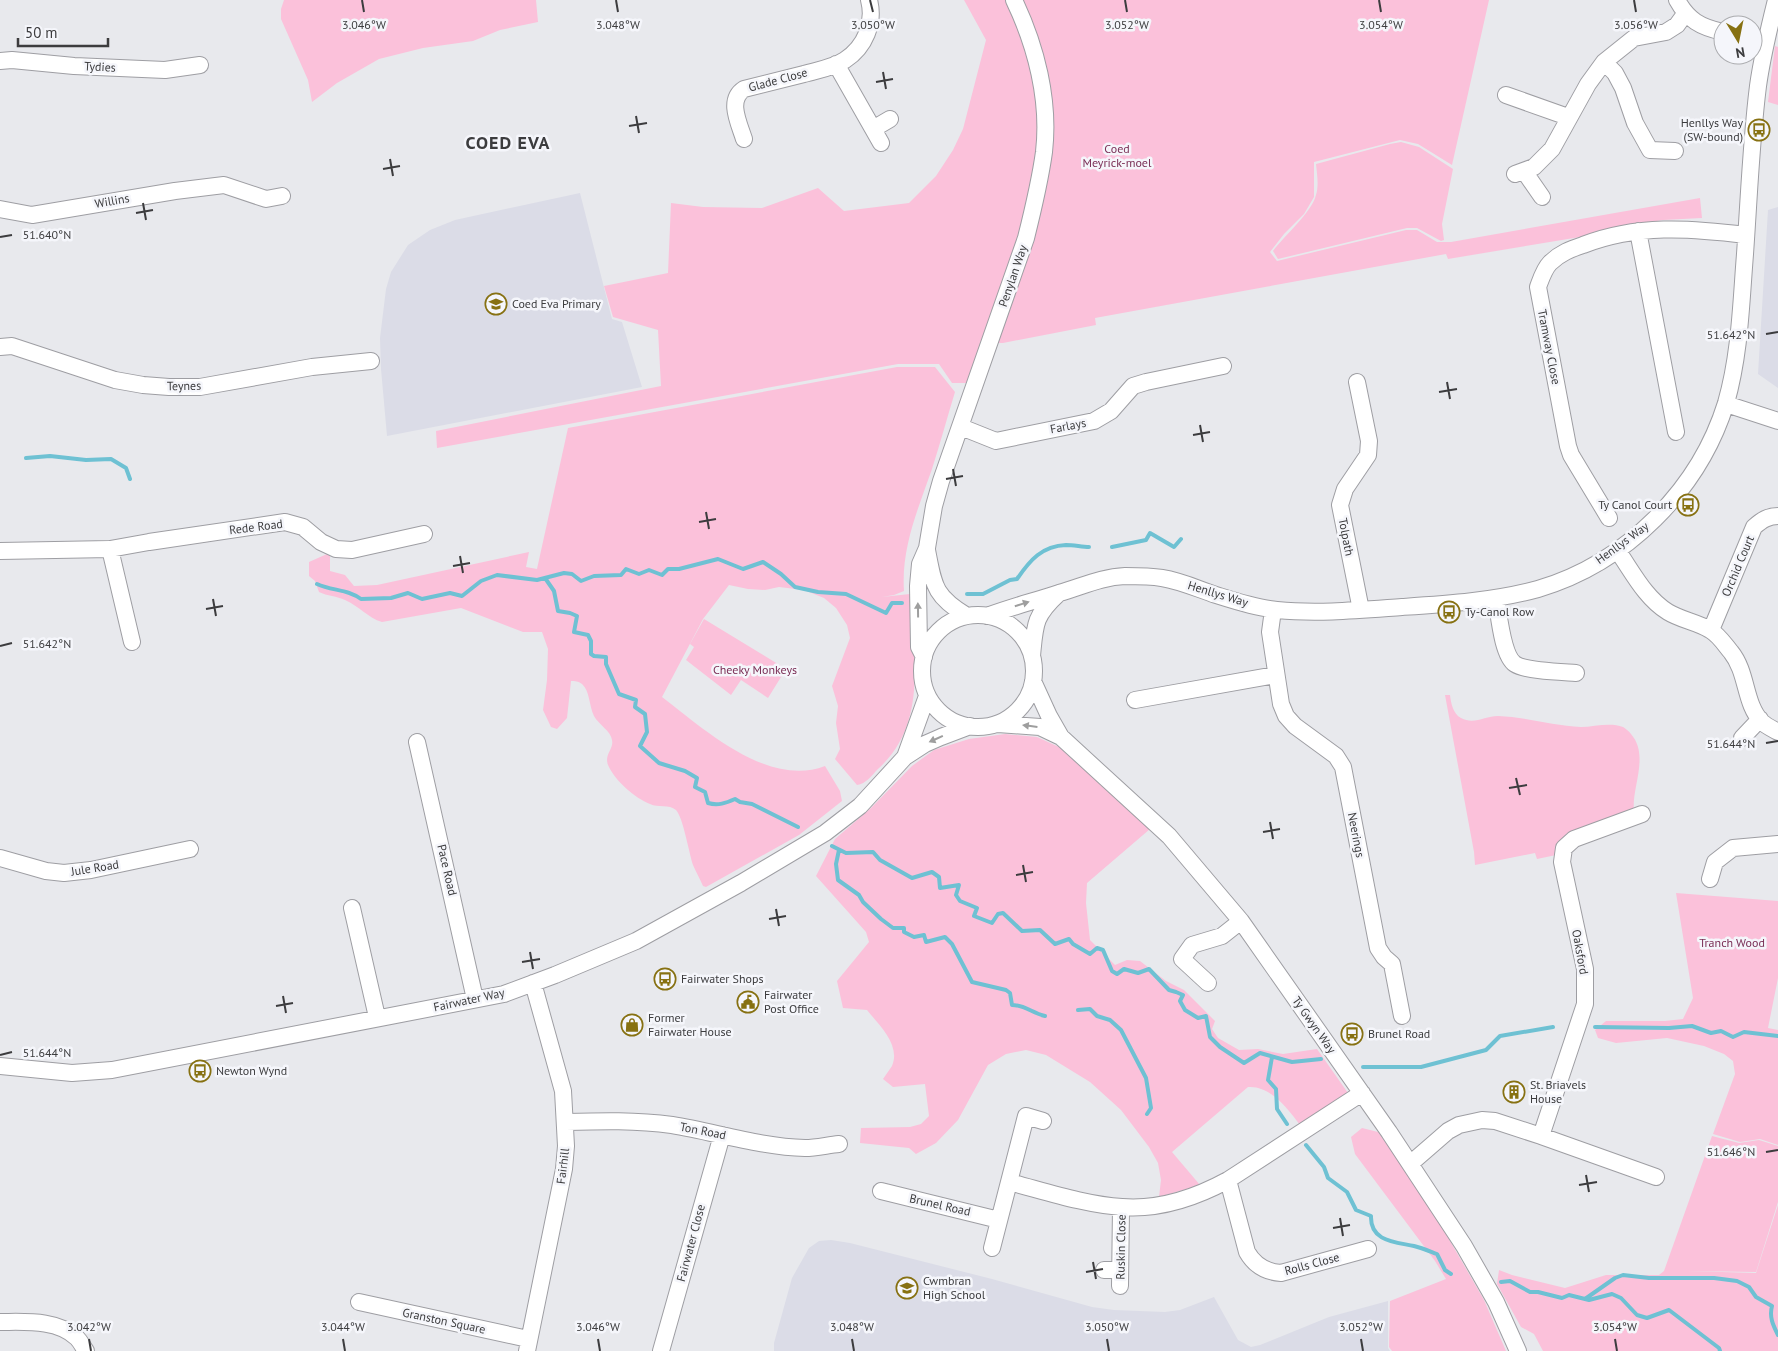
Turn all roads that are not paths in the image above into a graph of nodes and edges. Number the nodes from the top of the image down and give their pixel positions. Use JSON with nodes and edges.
{"nodes":[{"id":1,"x":869,"y":0,"type":"edge"},
{"id":2,"x":1014,"y":0,"type":"edge"},
{"id":3,"x":1776,"y":0,"type":"edge"},
{"id":4,"x":1681,"y":7,"type":"edge"},
{"id":5,"x":1713,"y":30,"type":"edge"},
{"id":6,"x":1763,"y":32,"type":"edge"},
{"id":7,"x":0,"y":61,"type":"edge"},
{"id":8,"x":1604,"y":62,"type":"junction"},
{"id":9,"x":836,"y":64,"type":"junction"},
{"id":10,"x":200,"y":65,"type":"dead end"},
{"id":11,"x":1758,"y":65,"type":"edge"},
{"id":12,"x":1506,"y":95,"type":"dead end"},
{"id":13,"x":1568,"y":117,"type":"junction"},
{"id":14,"x":890,"y":119,"type":"dead end"},
{"id":15,"x":745,"y":128,"type":"dead end"},
{"id":16,"x":1675,"y":151,"type":"dead end"},
{"id":17,"x":282,"y":196,"type":"dead end"},
{"id":18,"x":1542,"y":197,"type":"dead end"},
{"id":19,"x":0,"y":209,"type":"edge"},
{"id":20,"x":1638,"y":231,"type":"junction"},
{"id":21,"x":1746,"y":234,"type":"junction"},
{"id":22,"x":0,"y":347,"type":"edge"},
{"id":23,"x":371,"y":361,"type":"dead end"},
{"id":24,"x":1223,"y":366,"type":"dead end"},
{"id":25,"x":1357,"y":382,"type":"dead end"},
{"id":26,"x":1726,"y":404,"type":"junction"},
{"id":27,"x":1778,"y":422,"type":"edge"},
{"id":28,"x":961,"y":427,"type":"junction"},
{"id":29,"x":1676,"y":432,"type":"dead end"},
{"id":30,"x":1778,"y":516,"type":"edge"},
{"id":31,"x":1609,"y":518,"type":"dead end"},
{"id":32,"x":424,"y":534,"type":"dead end"},
{"id":33,"x":927,"y":548,"type":"junction"},
{"id":34,"x":0,"y":550,"type":"edge"},
{"id":35,"x":110,"y":550,"type":"junction"},
{"id":36,"x":1617,"y":550,"type":"junction"},
{"id":37,"x":1058,"y":594,"type":"junction"},
{"id":38,"x":1496,"y":598,"type":"junction"},
{"id":39,"x":1273,"y":610,"type":"junction"},
{"id":40,"x":1361,"y":610,"type":"junction"},
{"id":41,"x":967,"y":616,"type":"junction"},
{"id":42,"x":987,"y":616,"type":"junction"},
{"id":43,"x":1711,"y":630,"type":"junction"},
{"id":44,"x":132,"y":642,"type":"dead end"},
{"id":45,"x":924,"y":657,"type":"junction"},
{"id":46,"x":1032,"y":657,"type":"junction"},
{"id":47,"x":1576,"y":673,"type":"dead end"},
{"id":48,"x":1276,"y":674,"type":"junction"},
{"id":49,"x":1033,"y":681,"type":"junction"},
{"id":50,"x":927,"y":696,"type":"junction"},
{"id":51,"x":1135,"y":700,"type":"dead end"},
{"id":52,"x":1760,"y":719,"type":"junction"},
{"id":53,"x":996,"y":724,"type":"junction"},
{"id":54,"x":970,"y":726,"type":"junction"},
{"id":55,"x":1778,"y":732,"type":"edge"},
{"id":56,"x":1061,"y":736,"type":"junction"},
{"id":57,"x":1742,"y":738,"type":"dead end"},
{"id":58,"x":417,"y":742,"type":"dead end"},
{"id":59,"x":905,"y":757,"type":"junction"},
{"id":60,"x":1642,"y":814,"type":"dead end"},
{"id":61,"x":1778,"y":844,"type":"edge"},
{"id":62,"x":190,"y":849,"type":"dead end"},
{"id":63,"x":0,"y":858,"type":"edge"},
{"id":64,"x":1710,"y":879,"type":"dead end"},
{"id":65,"x":352,"y":908,"type":"dead end"},
{"id":66,"x":1241,"y":921,"type":"junction"},
{"id":67,"x":533,"y":983,"type":"junction"},
{"id":68,"x":1208,"y":983,"type":"dead end"},
{"id":69,"x":475,"y":999,"type":"junction"},
{"id":70,"x":1402,"y":1016,"type":"dead end"},
{"id":71,"x":377,"y":1018,"type":"junction"},
{"id":72,"x":0,"y":1066,"type":"edge"},
{"id":73,"x":1362,"y":1093,"type":"junction"},
{"id":74,"x":1043,"y":1121,"type":"dead end"},
{"id":75,"x":565,"y":1122,"type":"junction"},
{"id":76,"x":722,"y":1135,"type":"junction"},
{"id":77,"x":1542,"y":1136,"type":"junction"},
{"id":78,"x":839,"y":1144,"type":"dead end"},
{"id":79,"x":1410,"y":1164,"type":"junction"},
{"id":80,"x":1656,"y":1177,"type":"dead end"},
{"id":81,"x":1228,"y":1180,"type":"junction"},
{"id":82,"x":1009,"y":1182,"type":"junction"},
{"id":83,"x":880,"y":1191,"type":"dead end"},
{"id":84,"x":1121,"y":1207,"type":"junction"},
{"id":85,"x":999,"y":1220,"type":"junction"},
{"id":86,"x":1360,"y":1246,"type":"dead end"},
{"id":87,"x":992,"y":1248,"type":"dead end"},
{"id":88,"x":1115,"y":1276,"type":"dead end"},
{"id":89,"x":359,"y":1302,"type":"dead end"},
{"id":90,"x":0,"y":1322,"type":"edge"},
{"id":91,"x":528,"y":1345,"type":"edge"},
{"id":92,"x":86,"y":1351,"type":"edge"},
{"id":93,"x":662,"y":1351,"type":"edge"},
{"id":94,"x":1518,"y":1351,"type":"edge"}],
"edges":[{"from":1,"to":9,"type":"street","name":"Glade Close"},
{"from":2,"to":28,"type":"street","name":"Penylan Way"},
{"from":3,"to":6,"type":"street","name":"Henllys Way"},
{"from":4,"to":5,"type":"street"},
{"from":4,"to":8,"type":"street"},
{"from":7,"to":10,"type":"street","name":"Tydies"},
{"from":8,"to":13,"type":"street"},
{"from":8,"to":16,"type":"street"},
{"from":9,"to":14,"type":"street"},
{"from":9,"to":15,"type":"street","name":"Glade Close"},
{"from":11,"to":21,"type":"street","name":"Henllys Way"},
{"from":12,"to":13,"type":"street"},
{"from":13,"to":18,"type":"street"},
{"from":17,"to":19,"type":"street","name":"Willins"},
{"from":20,"to":21,"type":"street","name":"Tramway Close"},
{"from":20,"to":29,"type":"street"},
{"from":20,"to":31,"type":"street","name":"Tramway Close"},
{"from":21,"to":26,"type":"street","name":"Henllys Way"},
{"from":22,"to":23,"type":"street","name":"Teynes"},
{"from":24,"to":28,"type":"street","name":"Farlays"},
{"from":25,"to":40,"type":"street","name":"Tolpath"},
{"from":26,"to":27,"type":"street"},
{"from":26,"to":36,"type":"street","name":"Henllys Way"},
{"from":28,"to":33,"type":"street","name":"Penylan Way"},
{"from":30,"to":43,"type":"street","name":"Orchid Court"},
{"from":32,"to":35,"type":"street","name":"Rede Road"},
{"from":33,"to":41,"type":"street","name":"Penylan Way"},
{"from":45,"to":33,"type":"street","name":"Penylan Way","one_way":true},
{"from":34,"to":35,"type":"street","name":"Rede Road"},
{"from":35,"to":44,"type":"street"},
{"from":36,"to":38,"type":"street","name":"Henllys Way"},
{"from":36,"to":43,"type":"street"},
{"from":37,"to":39,"type":"street","name":"Henllys Way"},
{"from":42,"to":37,"type":"street","name":"Henllys Way","one_way":true},
{"from":37,"to":46,"type":"street","name":"Henllys Way"},
{"from":38,"to":40,"type":"street","name":"Henllys Way"},
{"from":38,"to":47,"type":"street"},
{"from":39,"to":40,"type":"street","name":"Henllys Way"},
{"from":39,"to":48,"type":"street","name":"Neerings"},
{"from":41,"to":42,"type":"street"},
{"from":41,"to":45,"type":"street"},
{"from":42,"to":46,"type":"street"},
{"from":43,"to":52,"type":"street"},
{"from":45,"to":50,"type":"street"},
{"from":46,"to":49,"type":"street"},
{"from":48,"to":51,"type":"street"},
{"from":48,"to":70,"type":"street","name":"Neerings"},
{"from":49,"to":53,"type":"street"},
{"from":49,"to":56,"type":"street","name":"Ty Gwyn Way"},
{"from":50,"to":54,"type":"street"},
{"from":50,"to":59,"type":"street","name":"Fairwater Way"},
{"from":52,"to":55,"type":"street"},
{"from":52,"to":57,"type":"street"},
{"from":53,"to":54,"type":"street"},
{"from":56,"to":53,"type":"street","name":"Ty Gwyn Way","one_way":true},
{"from":54,"to":59,"type":"street","name":"Fairwater Way","one_way":true},
{"from":56,"to":66,"type":"street","name":"Ty Gwyn Way"},
{"from":58,"to":69,"type":"street","name":"Pace Road"},
{"from":59,"to":67,"type":"street","name":"Fairwater Way"},
{"from":60,"to":77,"type":"street","name":"Oaksford"},
{"from":61,"to":64,"type":"street"},
{"from":62,"to":63,"type":"street","name":"Jule Road"},
{"from":65,"to":71,"type":"street"},
{"from":66,"to":68,"type":"street"},
{"from":66,"to":73,"type":"street","name":"Ty Gwyn Way"},
{"from":67,"to":69,"type":"street","name":"Fairwater Way"},
{"from":67,"to":75,"type":"street","name":"Fairhill"},
{"from":69,"to":71,"type":"street","name":"Fairwater Way"},
{"from":71,"to":72,"type":"street","name":"Fairwater Way"},
{"from":73,"to":79,"type":"street","name":"Ty Gwyn Way"},
{"from":73,"to":81,"type":"street"},
{"from":74,"to":82,"type":"street"},
{"from":75,"to":76,"type":"street","name":"Ton Road"},
{"from":75,"to":91,"type":"street","name":"Fairhill"},
{"from":76,"to":78,"type":"street","name":"Ton Road"},
{"from":76,"to":93,"type":"street","name":"Fairwater Close"},
{"from":77,"to":79,"type":"street"},
{"from":77,"to":80,"type":"street"},
{"from":79,"to":94,"type":"street","name":"Ty Gwyn Way"},
{"from":81,"to":84,"type":"street"},
{"from":81,"to":86,"type":"street","name":"Rolls Close"},
{"from":82,"to":84,"type":"street"},
{"from":82,"to":85,"type":"street"},
{"from":83,"to":85,"type":"street","name":"Brunel Road"},
{"from":84,"to":88,"type":"street","name":"Ruskin Close"},
{"from":85,"to":87,"type":"street"},
{"from":89,"to":91,"type":"street","name":"Granston Square"},
{"from":90,"to":92,"type":"street"}]}
